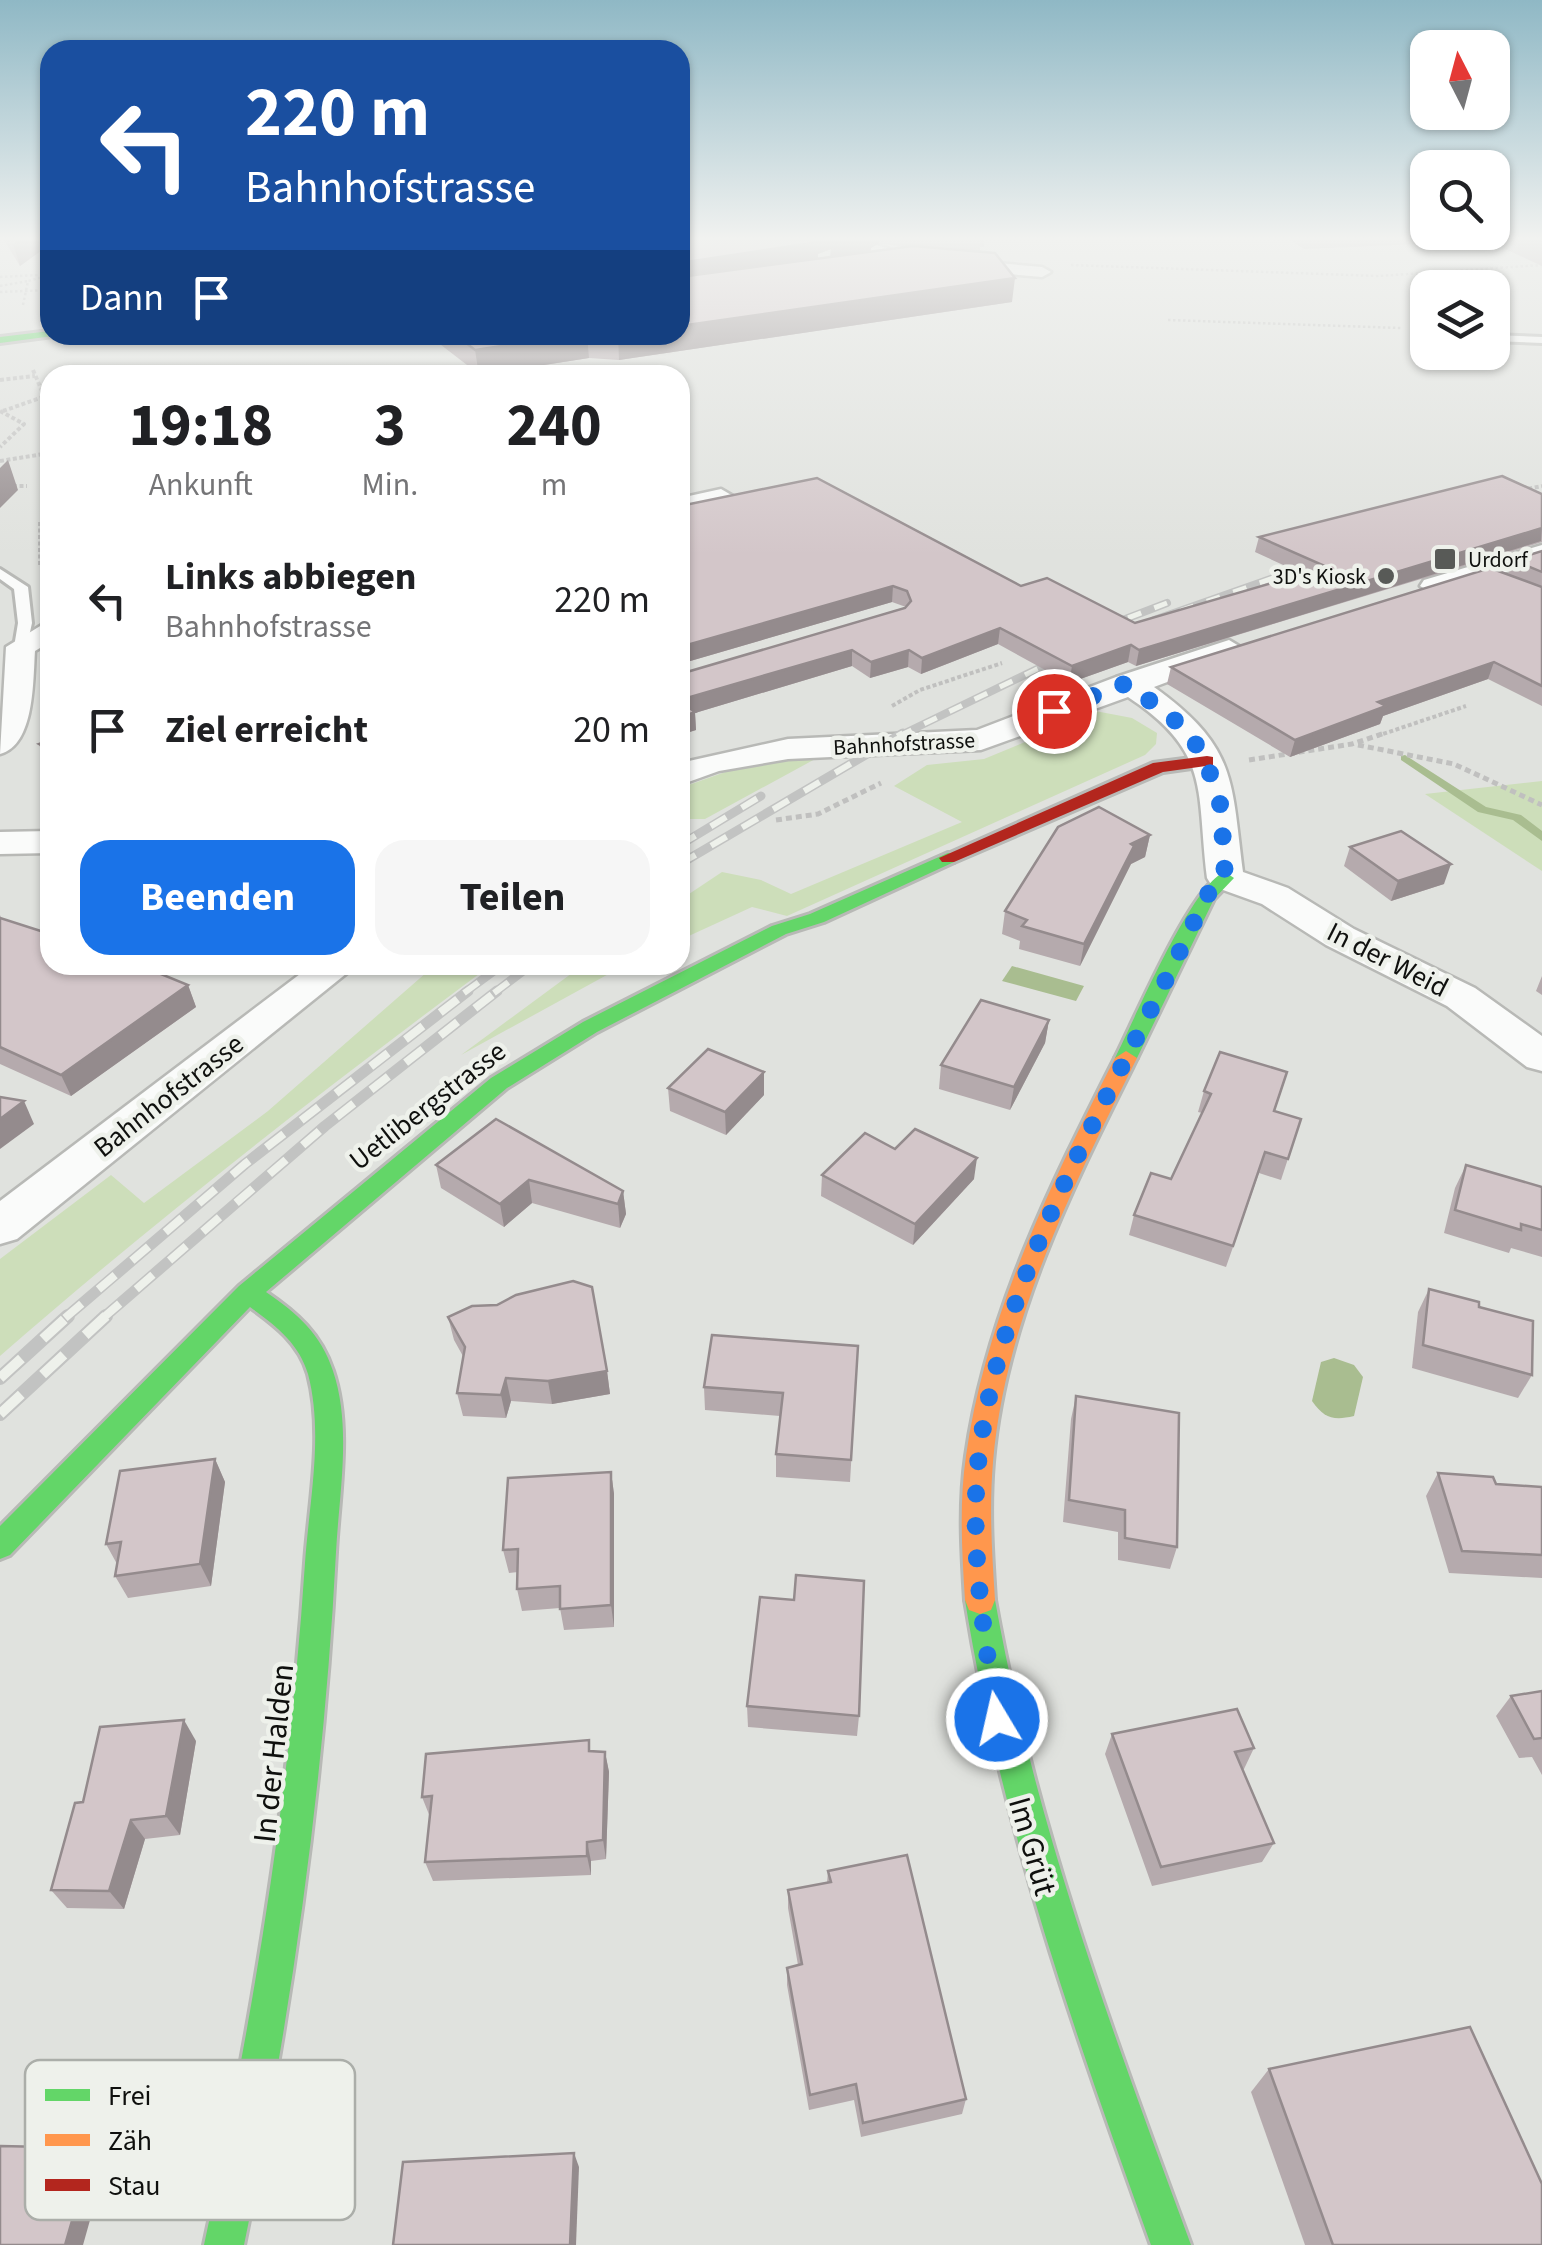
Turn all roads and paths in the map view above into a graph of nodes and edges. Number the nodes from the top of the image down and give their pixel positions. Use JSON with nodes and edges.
{"nodes":[{"id":1,"x":30,"y":361,"type":"dead end"},
{"id":2,"x":35,"y":376,"type":"junction"},
{"id":3,"x":1,"y":378,"type":"edge"},
{"id":4,"x":40,"y":389,"type":"edge"},
{"id":5,"x":40,"y":398,"type":"edge"},
{"id":6,"x":1,"y":411,"type":"edge"},
{"id":7,"x":0,"y":431,"type":"edge"},
{"id":8,"x":14,"y":431,"type":"junction"},
{"id":9,"x":0,"y":446,"type":"edge"},
{"id":10,"x":40,"y":455,"type":"edge"},
{"id":11,"x":0,"y":462,"type":"edge"},
{"id":12,"x":0,"y":486,"type":"edge"},
{"id":13,"x":27,"y":486,"type":"dead end"},
{"id":14,"x":1542,"y":486,"type":"edge"},
{"id":15,"x":1508,"y":492,"type":"edge"},
{"id":16,"x":721,"y":496,"type":"edge"},
{"id":17,"x":690,"y":502,"type":"edge"},
{"id":18,"x":1542,"y":553,"type":"edge"},
{"id":19,"x":1478,"y":572,"type":"junction"},
{"id":20,"x":0,"y":574,"type":"edge"},
{"id":21,"x":1510,"y":586,"type":"edge"},
{"id":22,"x":1404,"y":595,"type":"edge"},
{"id":23,"x":40,"y":635,"type":"edge"},
{"id":24,"x":1260,"y":640,"type":"edge"},
{"id":25,"x":21,"y":647,"type":"junction"},
{"id":26,"x":1002,"y":662,"type":"dead end"},
{"id":27,"x":1127,"y":683,"type":"junction"},
{"id":28,"x":1466,"y":706,"type":"dead end"},
{"id":29,"x":0,"y":744,"type":"edge"},
{"id":30,"x":1352,"y":744,"type":"junction"},
{"id":31,"x":943,"y":745,"type":"junction"},
{"id":32,"x":826,"y":746,"type":"junction"},
{"id":33,"x":1206,"y":761,"type":"junction"},
{"id":34,"x":690,"y":772,"type":"edge"},
{"id":35,"x":1542,"y":805,"type":"edge"},
{"id":36,"x":776,"y":820,"type":"dead end"},
{"id":37,"x":40,"y":842,"type":"edge"},
{"id":38,"x":0,"y":843,"type":"edge"},
{"id":39,"x":1225,"y":878,"type":"junction"},
{"id":40,"x":324,"y":975,"type":"edge"},
{"id":41,"x":1542,"y":1057,"type":"edge"},
{"id":42,"x":0,"y":1226,"type":"edge"},
{"id":43,"x":248,"y":1293,"type":"junction"},
{"id":44,"x":0,"y":1546,"type":"edge"},
{"id":45,"x":262,"y":2060,"type":"edge"},
{"id":46,"x":229,"y":2220,"type":"edge"},
{"id":47,"x":224,"y":2245,"type":"edge"},
{"id":48,"x":1171,"y":2245,"type":"edge"}],
"edges":[{"from":1,"to":2,"type":"path"},
{"from":2,"to":3,"type":"path"},
{"from":2,"to":4,"type":"path"},
{"from":5,"to":6,"type":"path"},
{"from":6,"to":8,"type":"path"},
{"from":7,"to":8,"type":"path"},
{"from":8,"to":9,"type":"path"},
{"from":10,"to":11,"type":"path"},
{"from":12,"to":13,"type":"path"},
{"from":14,"to":15,"type":"path"},
{"from":16,"to":17,"type":"street"},
{"from":18,"to":19,"type":"street"},
{"from":19,"to":21,"type":"lane"},
{"from":19,"to":22,"type":"street"},
{"from":20,"to":25,"type":"lane"},
{"from":23,"to":25,"type":"street"},
{"from":24,"to":27,"type":"street","name":"Bahnhofstrasse"},
{"from":25,"to":29,"type":"street"},
{"from":26,"to":32,"type":"path"},
{"from":27,"to":31,"type":"street","name":"Bahnhofstrasse"},
{"from":27,"to":33,"type":"street"},
{"from":28,"to":30,"type":"path"},
{"from":30,"to":33,"type":"path"},
{"from":30,"to":35,"type":"path"},
{"from":31,"to":32,"type":"street","name":"Bahnhofstrasse"},
{"from":31,"to":36,"type":"path"},
{"from":32,"to":34,"type":"street","name":"Bahnhofstrasse"},
{"from":33,"to":39,"type":"street"},
{"from":33,"to":43,"type":"street","name":"Uetlibergstrasse"},
{"from":37,"to":38,"type":"street"},
{"from":39,"to":41,"type":"street","name":"In der Weid"},
{"from":39,"to":48,"type":"street","name":"Im Grüt"},
{"from":40,"to":42,"type":"street","name":"Bahnhofstrasse"},
{"from":43,"to":44,"type":"street","name":"Uetlibergstrasse"},
{"from":43,"to":45,"type":"street","name":"In der Halden"},
{"from":46,"to":47,"type":"street","name":"In der Halden"}]}
